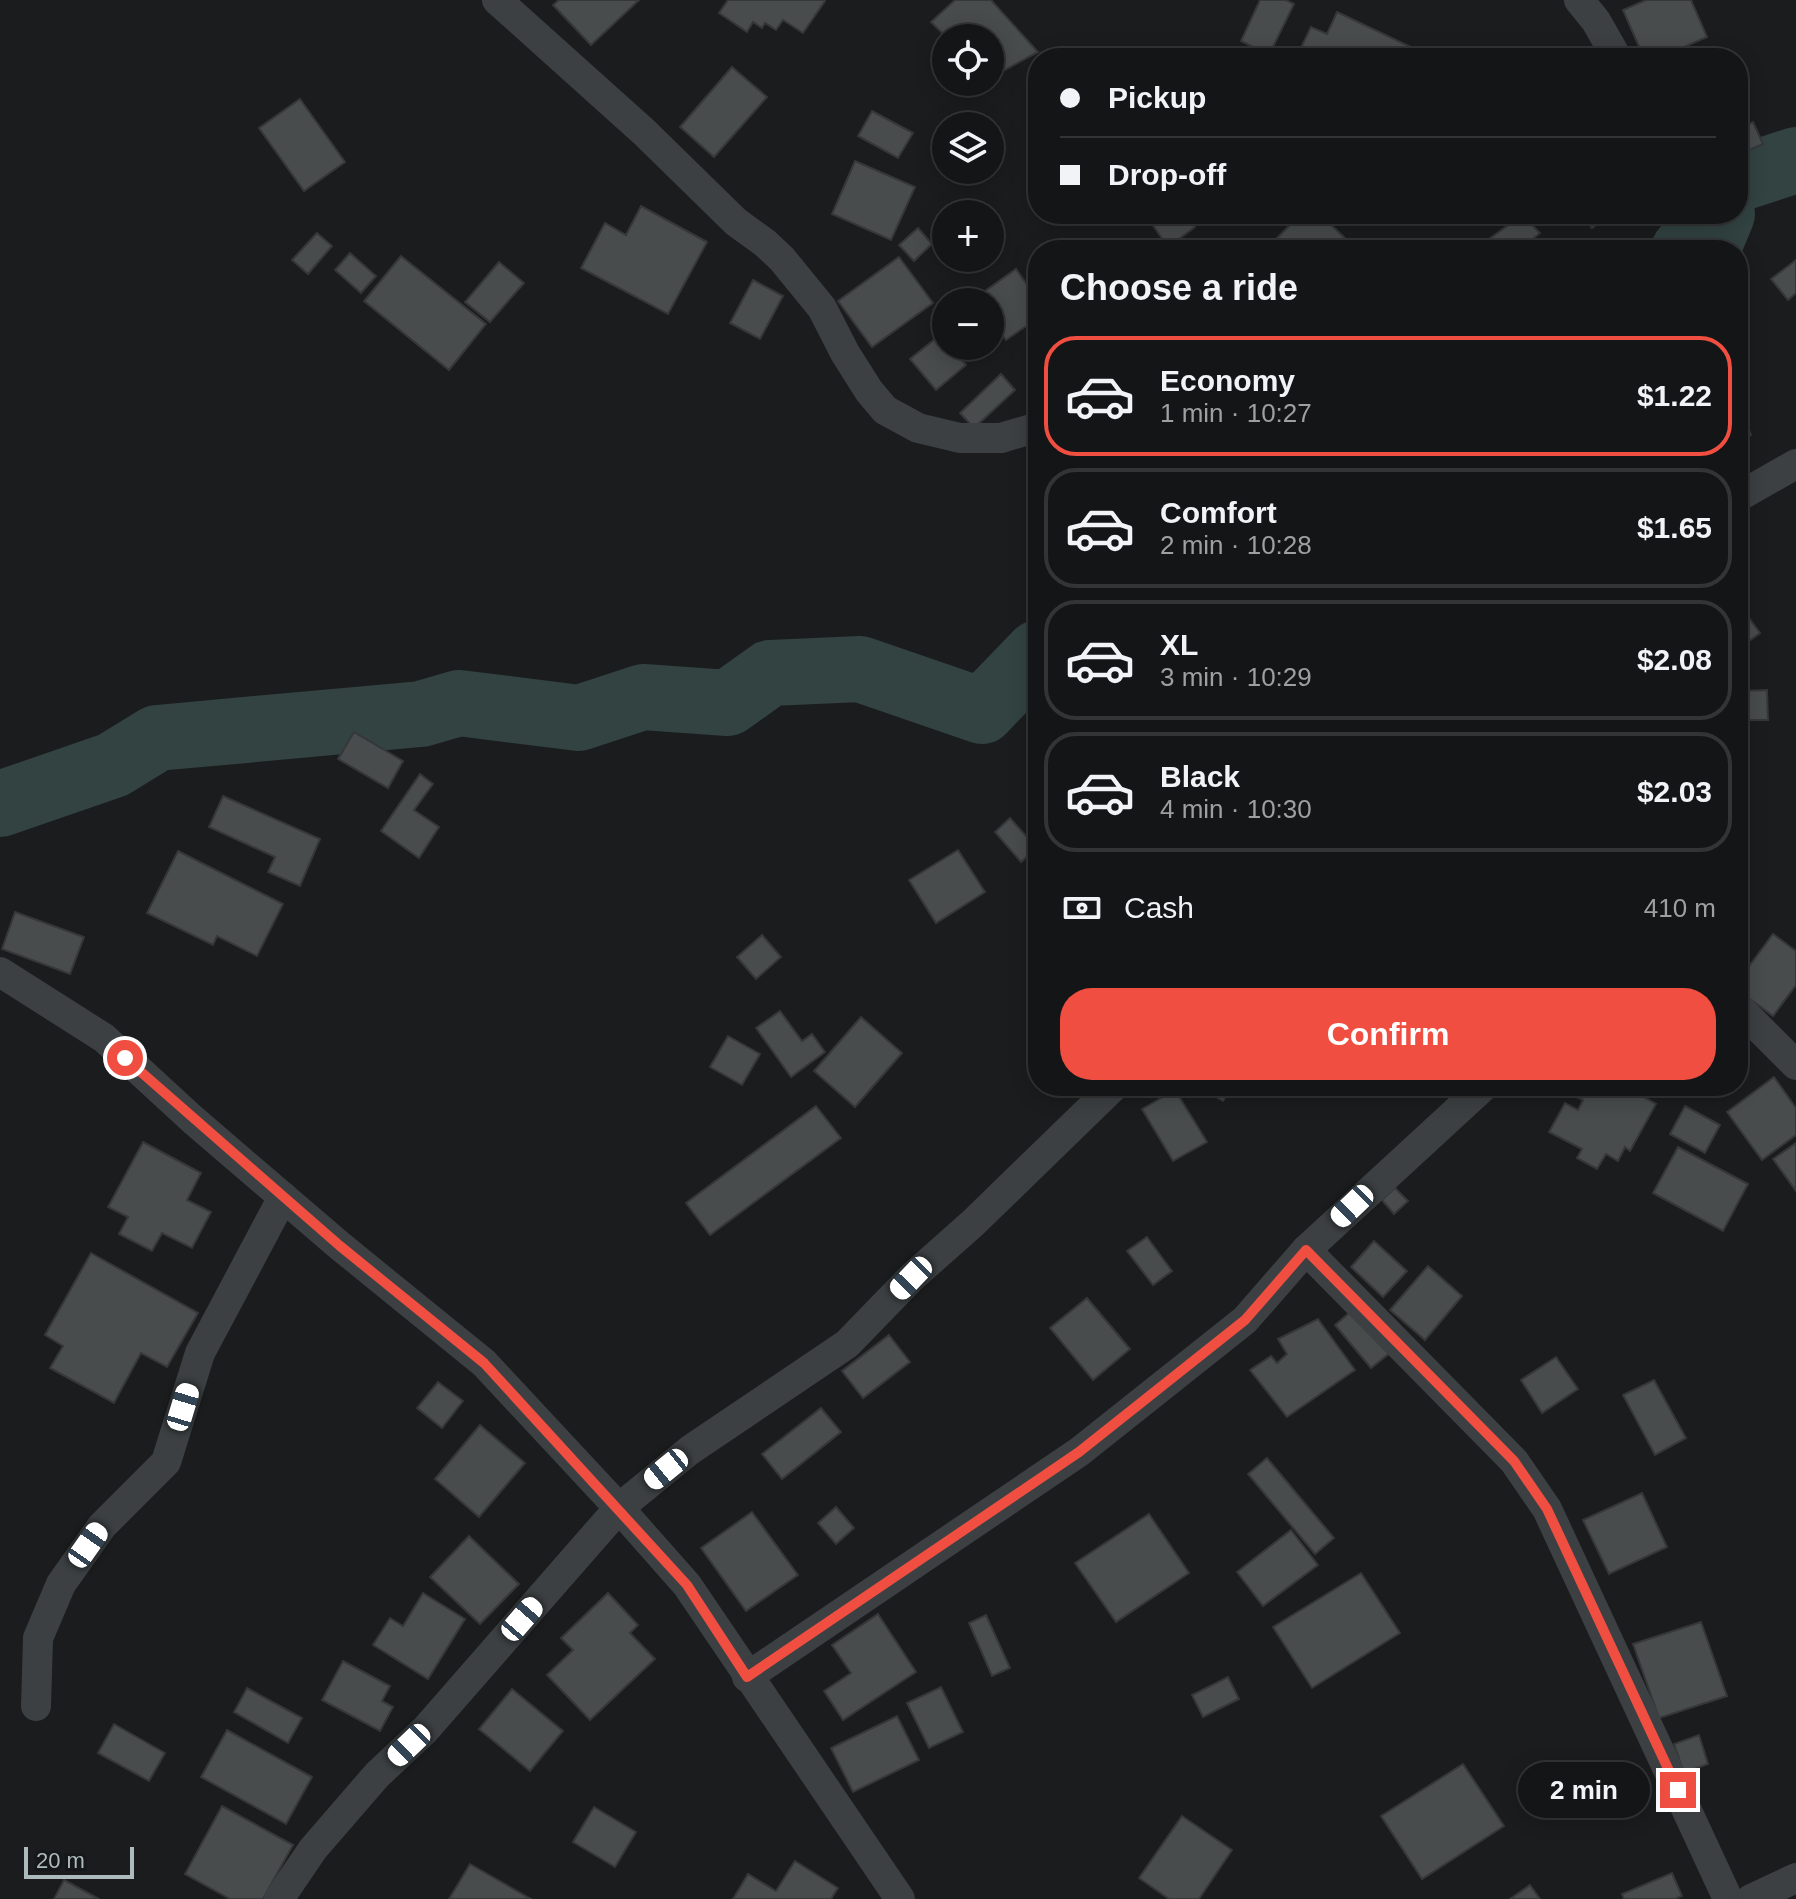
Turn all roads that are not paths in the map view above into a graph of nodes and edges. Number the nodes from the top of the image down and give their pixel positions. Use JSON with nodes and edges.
{"nodes":[{"id":1,"x":497,"y":0,"type":"edge"},
{"id":2,"x":1579,"y":0,"type":"edge"},
{"id":3,"x":1611,"y":48,"type":"edge"},
{"id":4,"x":1028,"y":430,"type":"edge"},
{"id":5,"x":1796,"y":464,"type":"edge"},
{"id":6,"x":1748,"y":491,"type":"edge"},
{"id":7,"x":0,"y":972,"type":"edge"},
{"id":8,"x":1748,"y":1017,"type":"edge"},
{"id":9,"x":1796,"y":1065,"type":"edge"},
{"id":10,"x":1104,"y":1096,"type":"edge"},
{"id":11,"x":1473,"y":1096,"type":"edge"},
{"id":12,"x":283,"y":1197,"type":"junction"},
{"id":13,"x":1306,"y":1250,"type":"junction"},
{"id":14,"x":619,"y":1508,"type":"junction"},
{"id":15,"x":747,"y":1677,"type":"junction"},
{"id":16,"x":36,"y":1706,"type":"dead end"},
{"id":17,"x":1796,"y":1878,"type":"edge"},
{"id":18,"x":279,"y":1899,"type":"edge"},
{"id":19,"x":900,"y":1899,"type":"edge"},
{"id":20,"x":1728,"y":1899,"type":"edge"},
{"id":21,"x":1751,"y":1899,"type":"edge"}],
"edges":[{"from":1,"to":4,"type":"street"},
{"from":2,"to":3,"type":"street"},
{"from":5,"to":6,"type":"street"},
{"from":7,"to":12,"type":"street"},
{"from":8,"to":9,"type":"street"},
{"from":10,"to":14,"type":"street"},
{"from":11,"to":13,"type":"street"},
{"from":12,"to":14,"type":"street"},
{"from":12,"to":16,"type":"street"},
{"from":13,"to":15,"type":"street"},
{"from":13,"to":20,"type":"street"},
{"from":14,"to":15,"type":"street"},
{"from":14,"to":18,"type":"street"},
{"from":15,"to":19,"type":"street"},
{"from":17,"to":21,"type":"street"}]}
